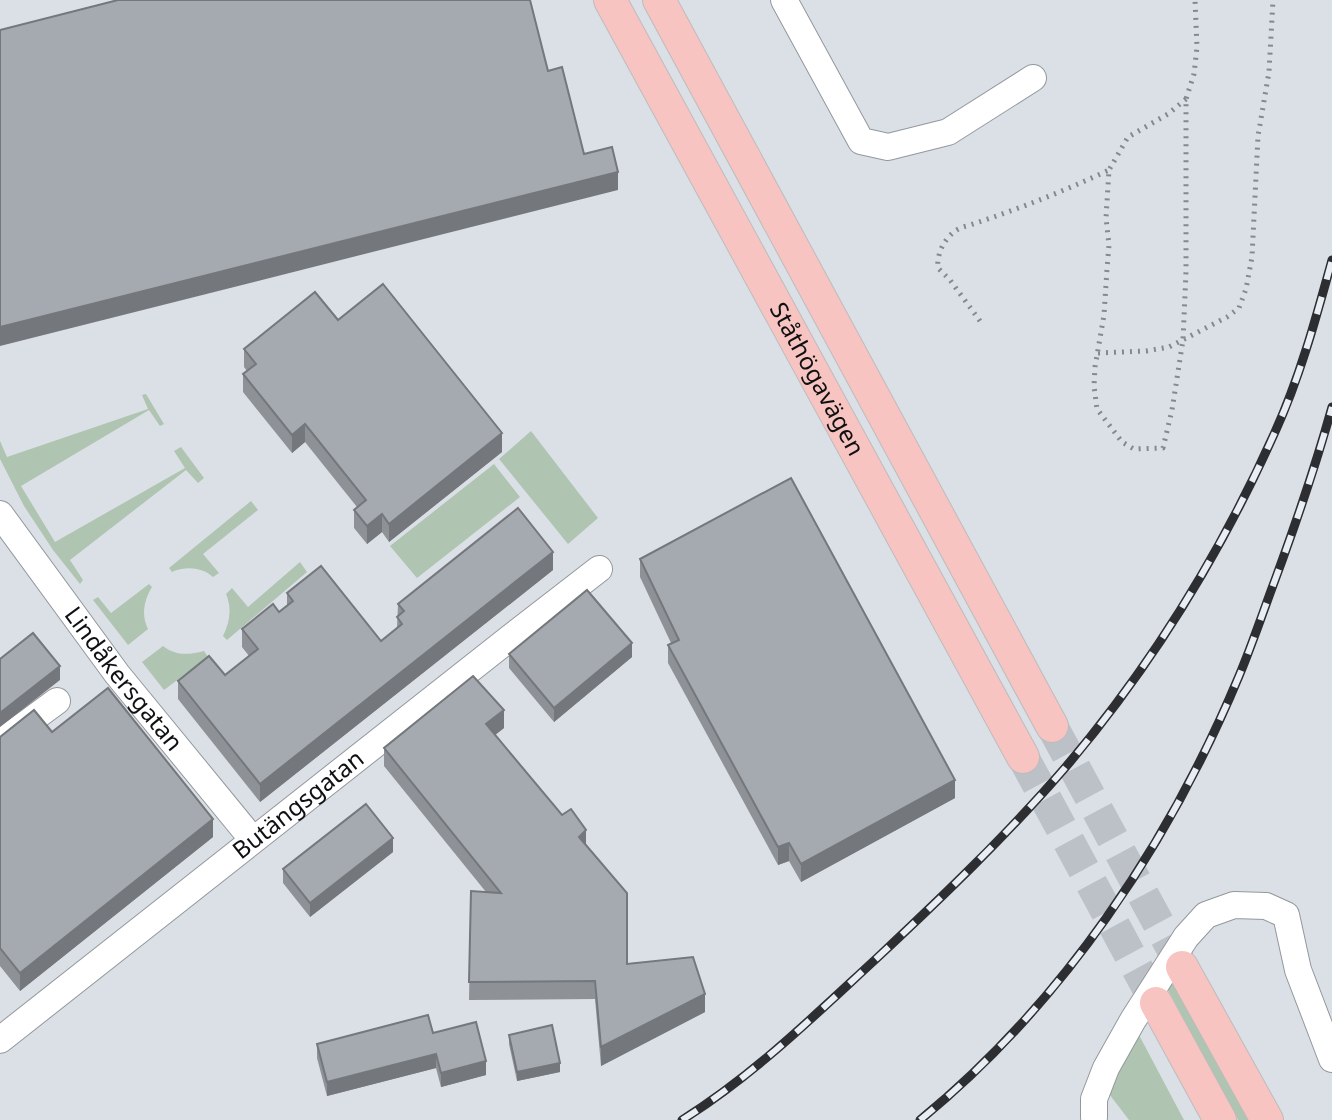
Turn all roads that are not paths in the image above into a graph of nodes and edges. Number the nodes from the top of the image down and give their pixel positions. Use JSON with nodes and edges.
{"nodes":[{"id":1,"x":610,"y":0,"type":"edge"},
{"id":2,"x":659,"y":0,"type":"edge"},
{"id":3,"x":784,"y":0,"type":"edge"},
{"id":4,"x":1033,"y":78,"type":"dead end"},
{"id":5,"x":0,"y":514,"type":"edge"},
{"id":6,"x":599,"y":569,"type":"dead end"},
{"id":7,"x":57,"y":701,"type":"dead end"},
{"id":8,"x":1052,"y":726,"type":"tunnel mouth"},
{"id":9,"x":0,"y":743,"type":"edge"},
{"id":10,"x":1023,"y":757,"type":"tunnel mouth"},
{"id":11,"x":253,"y":840,"type":"junction"},
{"id":12,"x":1182,"y":967,"type":"tunnel mouth"},
{"id":13,"x":1156,"y":1003,"type":"tunnel mouth"},
{"id":14,"x":4,"y":1030,"type":"edge"},
{"id":15,"x":1332,"y":1059,"type":"edge"},
{"id":16,"x":1094,"y":1117,"type":"dead end"},
{"id":17,"x":1220,"y":1120,"type":"edge"},
{"id":18,"x":1267,"y":1120,"type":"edge"}],
"edges":[{"from":1,"to":10,"type":"main road","name":"Ståthögavägen"},
{"from":2,"to":8,"type":"main road","name":"Ståthögavägen"},
{"from":3,"to":4,"type":"street"},
{"from":5,"to":11,"type":"street","name":"Lindåkersgatan"},
{"from":6,"to":11,"type":"street","name":"Butängsgatan"},
{"from":7,"to":9,"type":"street"},
{"from":11,"to":14,"type":"street","name":"Butängsgatan"},
{"from":12,"to":18,"type":"main road"},
{"from":13,"to":17,"type":"main road"},
{"from":15,"to":16,"type":"street"}]}
